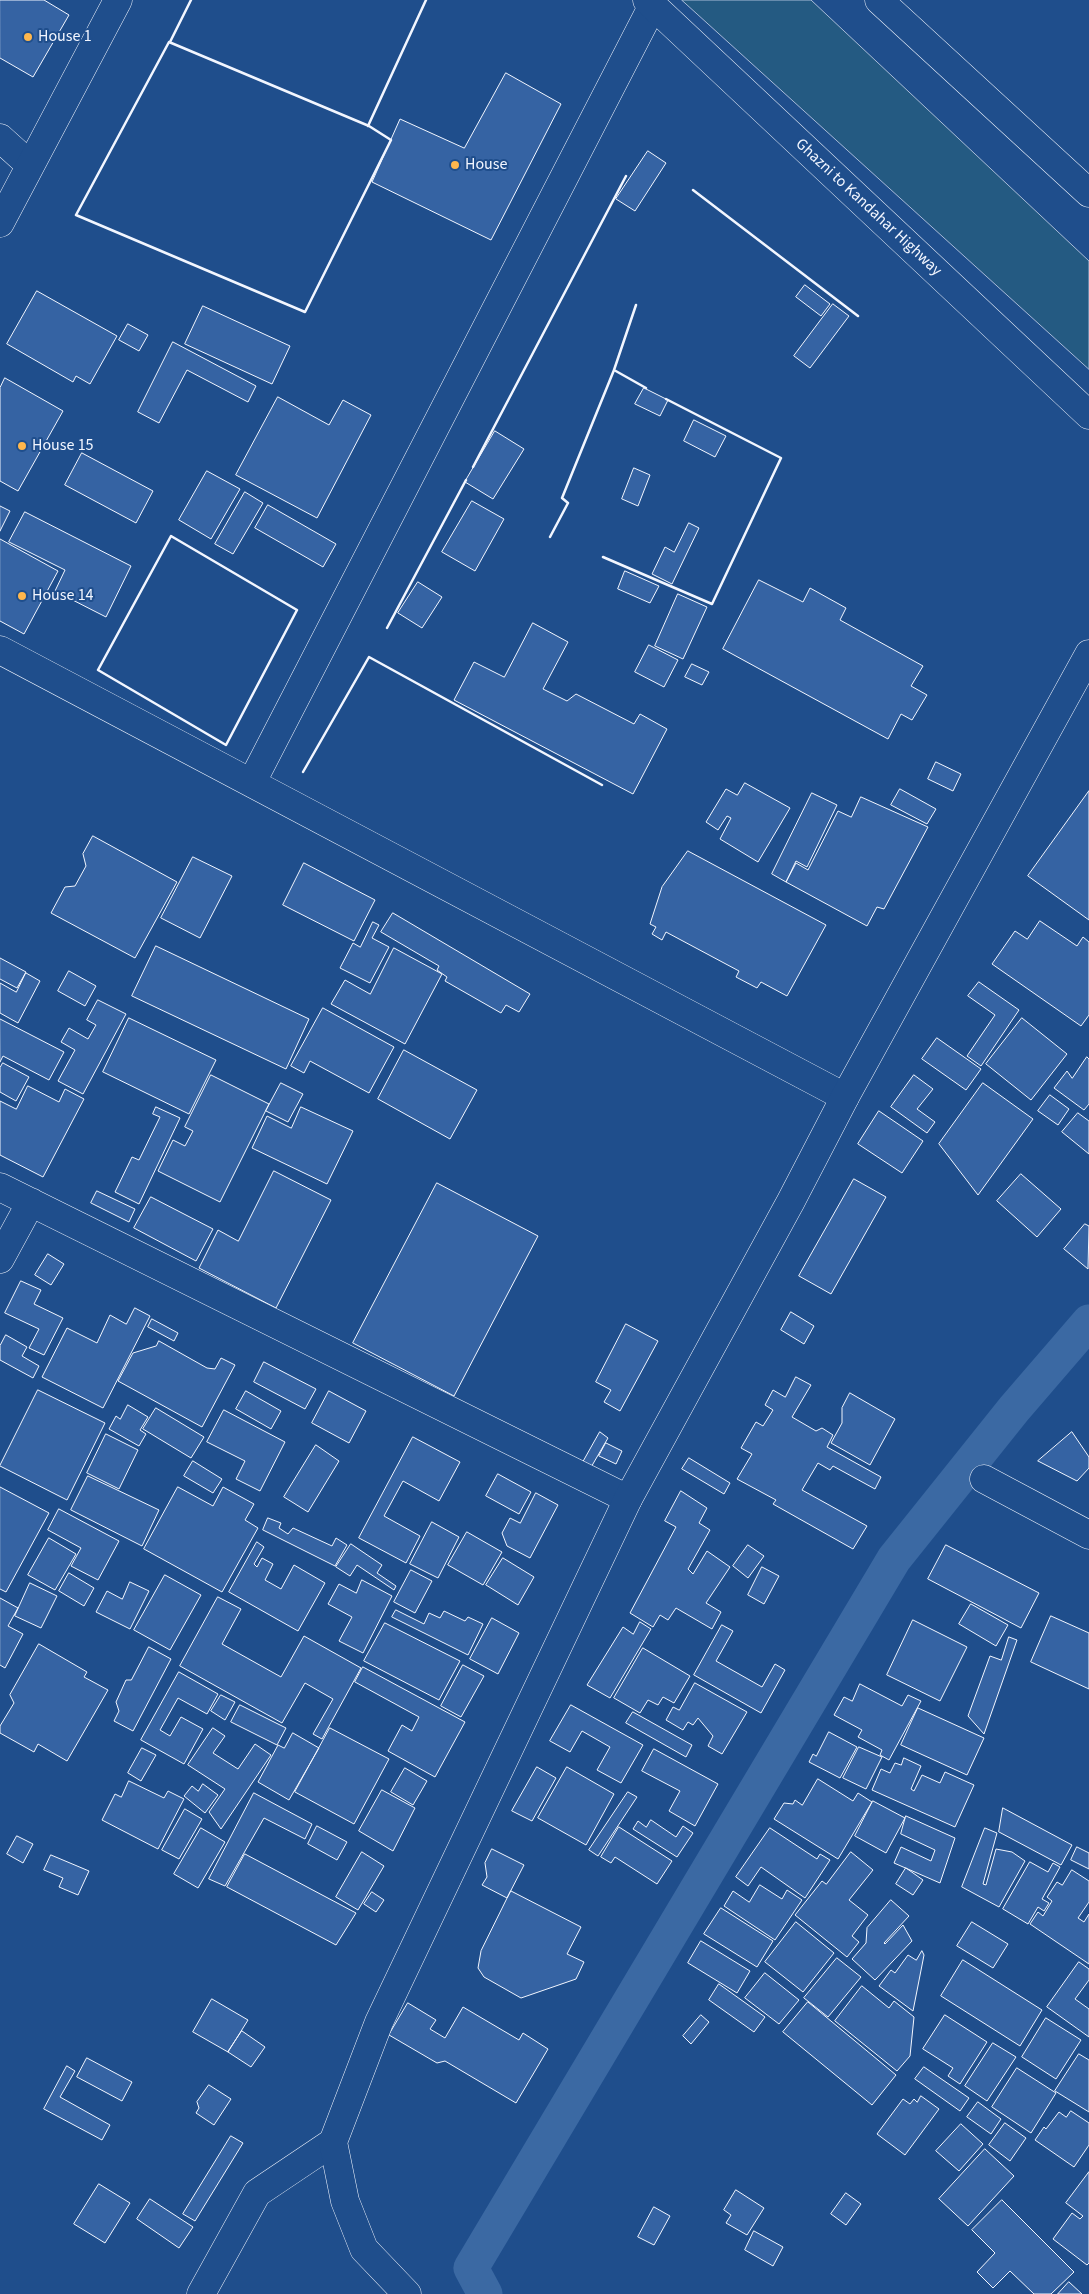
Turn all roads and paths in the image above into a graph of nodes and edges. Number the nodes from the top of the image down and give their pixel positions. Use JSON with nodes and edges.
{"nodes":[{"id":1,"x":118,"y":0,"type":"edge"},
{"id":2,"x":879,"y":0,"type":"edge"},
{"id":3,"x":650,"y":3,"type":"edge"},
{"id":4,"x":0,"y":138,"type":"edge"},
{"id":5,"x":30,"y":164,"type":"junction"},
{"id":6,"x":1089,"y":192,"type":"edge"},
{"id":7,"x":0,"y":223,"type":"edge"},
{"id":8,"x":1089,"y":415,"type":"edge"},
{"id":9,"x":0,"y":650,"type":"edge"},
{"id":10,"x":1089,"y":654,"type":"edge"},
{"id":11,"x":252,"y":782,"type":"junction"},
{"id":12,"x":845,"y":1097,"type":"junction"},
{"id":13,"x":0,"y":1187,"type":"edge"},
{"id":14,"x":31,"y":1202,"type":"junction"},
{"id":15,"x":0,"y":1259,"type":"edge"},
{"id":16,"x":984,"y":1479,"type":"dead end"},
{"id":17,"x":628,"y":1499,"type":"junction"},
{"id":18,"x":1089,"y":1535,"type":"edge"},
{"id":19,"x":333,"y":2142,"type":"junction"},
{"id":20,"x":201,"y":2294,"type":"edge"},
{"id":21,"x":407,"y":2294,"type":"edge"}],
"edges":[{"from":1,"to":5,"type":"main road"},
{"from":2,"to":6,"type":"main road"},
{"from":3,"to":8,"type":"main road","name":"Ghazni to Kandahar Highway"},
{"from":3,"to":11,"type":"main road"},
{"from":4,"to":5,"type":"main road"},
{"from":5,"to":7,"type":"main road"},
{"from":9,"to":11,"type":"main road"},
{"from":10,"to":12,"type":"main road"},
{"from":11,"to":12,"type":"main road"},
{"from":12,"to":17,"type":"main road"},
{"from":13,"to":14,"type":"main road"},
{"from":14,"to":15,"type":"main road"},
{"from":14,"to":17,"type":"main road"},
{"from":16,"to":18,"type":"main road"},
{"from":17,"to":19,"type":"main road"},
{"from":19,"to":20,"type":"main road"},
{"from":19,"to":21,"type":"main road"}]}
